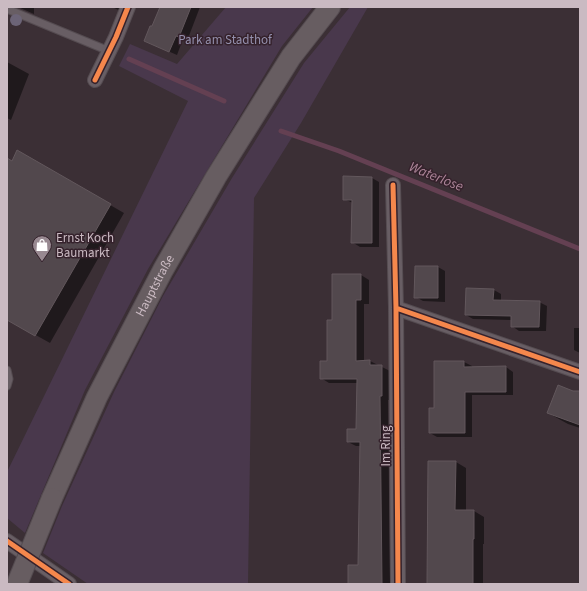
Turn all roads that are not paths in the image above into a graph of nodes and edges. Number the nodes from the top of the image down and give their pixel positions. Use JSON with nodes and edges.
{"nodes":[{"id":1,"x":128,"y":7,"type":"edge"},
{"id":2,"x":330,"y":7,"type":"edge"},
{"id":3,"x":7,"y":9,"type":"edge"},
{"id":4,"x":109,"y":51,"type":"junction"},
{"id":5,"x":95,"y":80,"type":"dead end"},
{"id":6,"x":393,"y":185,"type":"dead end"},
{"id":7,"x":396,"y":308,"type":"junction"},
{"id":8,"x":7,"y":370,"type":"edge"},
{"id":9,"x":580,"y":372,"type":"edge"},
{"id":10,"x":7,"y":386,"type":"edge"},
{"id":11,"x":7,"y":541,"type":"edge"},
{"id":12,"x":17,"y":584,"type":"edge"},
{"id":13,"x":70,"y":584,"type":"edge"},
{"id":14,"x":398,"y":584,"type":"edge"}],
"edges":[{"from":1,"to":4,"type":"street"},
{"from":2,"to":12,"type":"main road","name":"Hauptstraße","bridge":true},
{"from":3,"to":4,"type":"lane"},
{"from":4,"to":5,"type":"street"},
{"from":6,"to":7,"type":"street","name":"Im Ring"},
{"from":7,"to":9,"type":"street"},
{"from":7,"to":14,"type":"street","name":"Im Ring"},
{"from":8,"to":10,"type":"lane"},
{"from":11,"to":13,"type":"street"}]}
